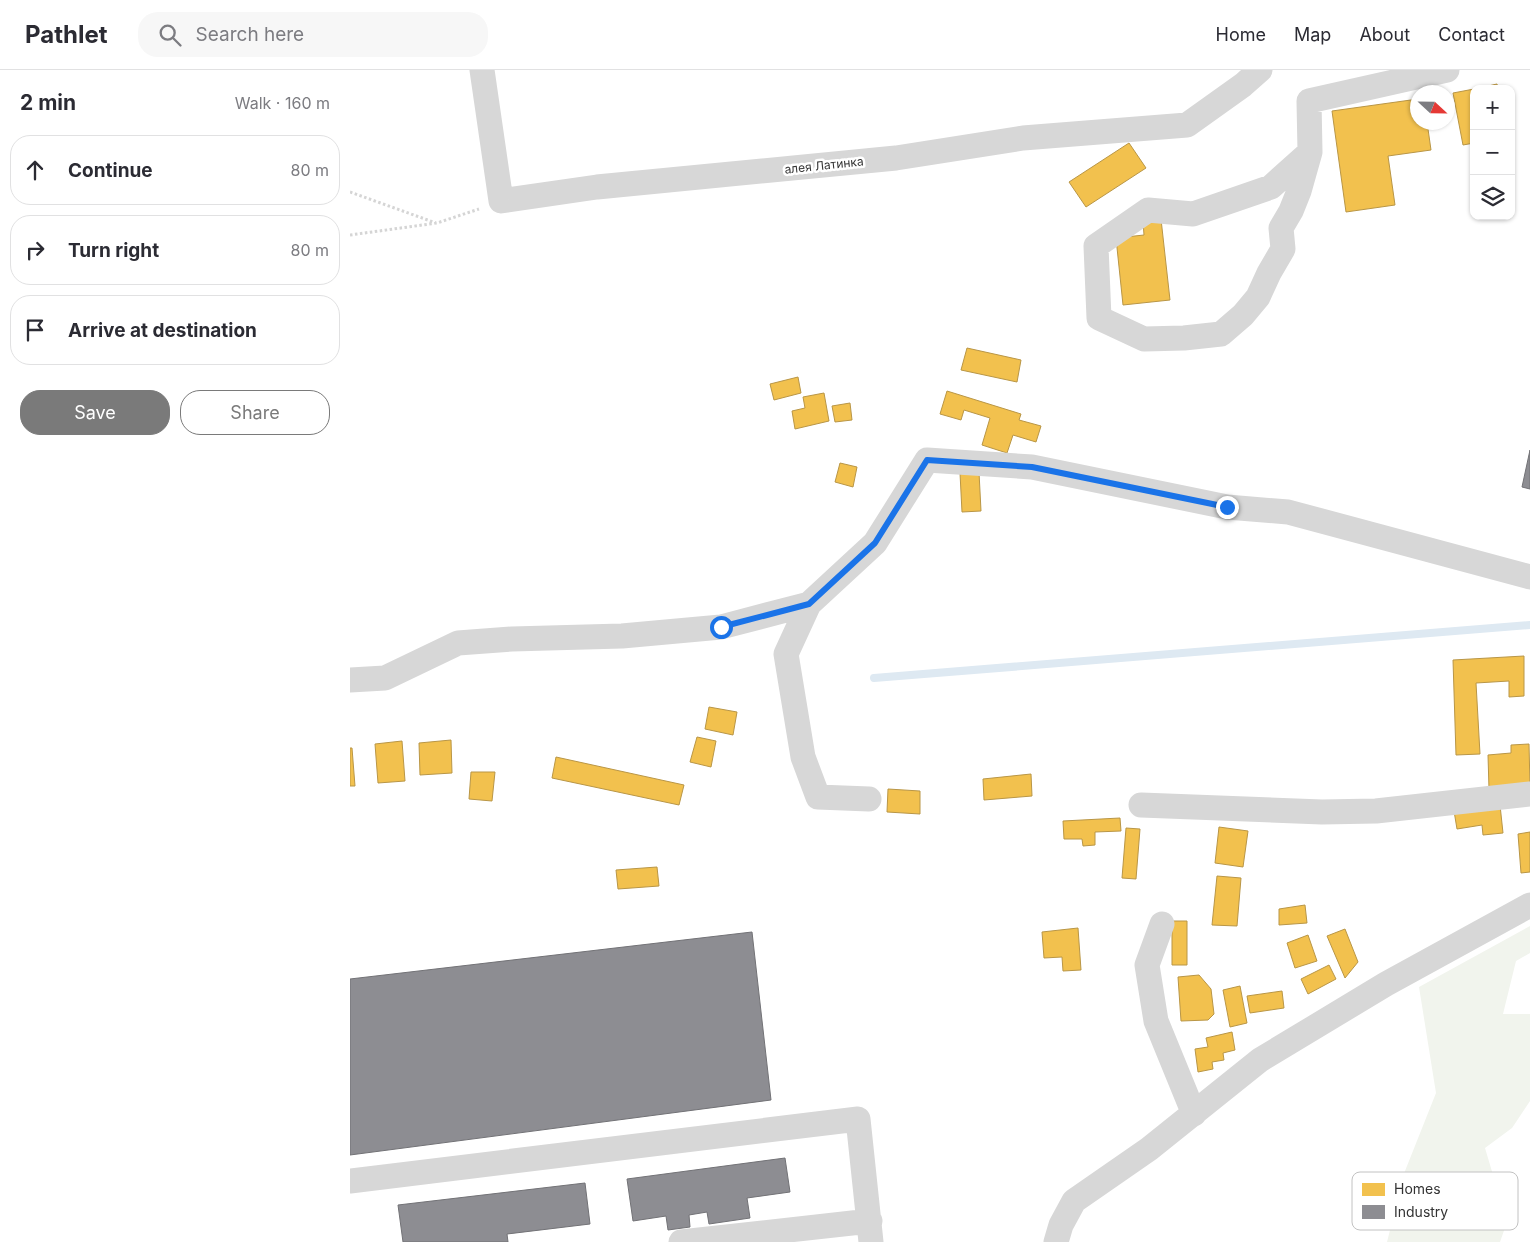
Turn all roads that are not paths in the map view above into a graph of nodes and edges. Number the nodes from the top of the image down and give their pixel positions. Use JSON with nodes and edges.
{"nodes":[{"id":1,"x":482,"y":70,"type":"edge"},
{"id":2,"x":1260,"y":70,"type":"edge"},
{"id":3,"x":1447,"y":70,"type":"edge"},
{"id":4,"x":1310,"y":152,"type":"junction"},
{"id":5,"x":1530,"y":577,"type":"edge"},
{"id":6,"x":809,"y":604,"type":"junction"},
{"id":7,"x":350,"y":680,"type":"edge"},
{"id":8,"x":1530,"y":794,"type":"edge"},
{"id":9,"x":869,"y":799,"type":"dead end"},
{"id":10,"x":1141,"y":805,"type":"dead end"},
{"id":11,"x":1530,"y":905,"type":"edge"},
{"id":12,"x":1162,"y":924,"type":"dead end"},
{"id":13,"x":1194,"y":1114,"type":"junction"},
{"id":14,"x":350,"y":1181,"type":"edge"},
{"id":15,"x":870,"y":1232,"type":"edge"},
{"id":16,"x":681,"y":1242,"type":"edge"},
{"id":17,"x":1056,"y":1242,"type":"edge"}],
"edges":[{"from":1,"to":2,"type":"street","name":"алея Латинка"},
{"from":3,"to":4,"type":"street"},
{"from":4,"to":4,"type":"street"},
{"from":5,"to":6,"type":"street"},
{"from":6,"to":7,"type":"street"},
{"from":6,"to":9,"type":"street"},
{"from":8,"to":10,"type":"street"},
{"from":11,"to":13,"type":"street"},
{"from":12,"to":13,"type":"street"},
{"from":13,"to":17,"type":"street"},
{"from":14,"to":15,"type":"street"},
{"from":15,"to":16,"type":"street"}]}
